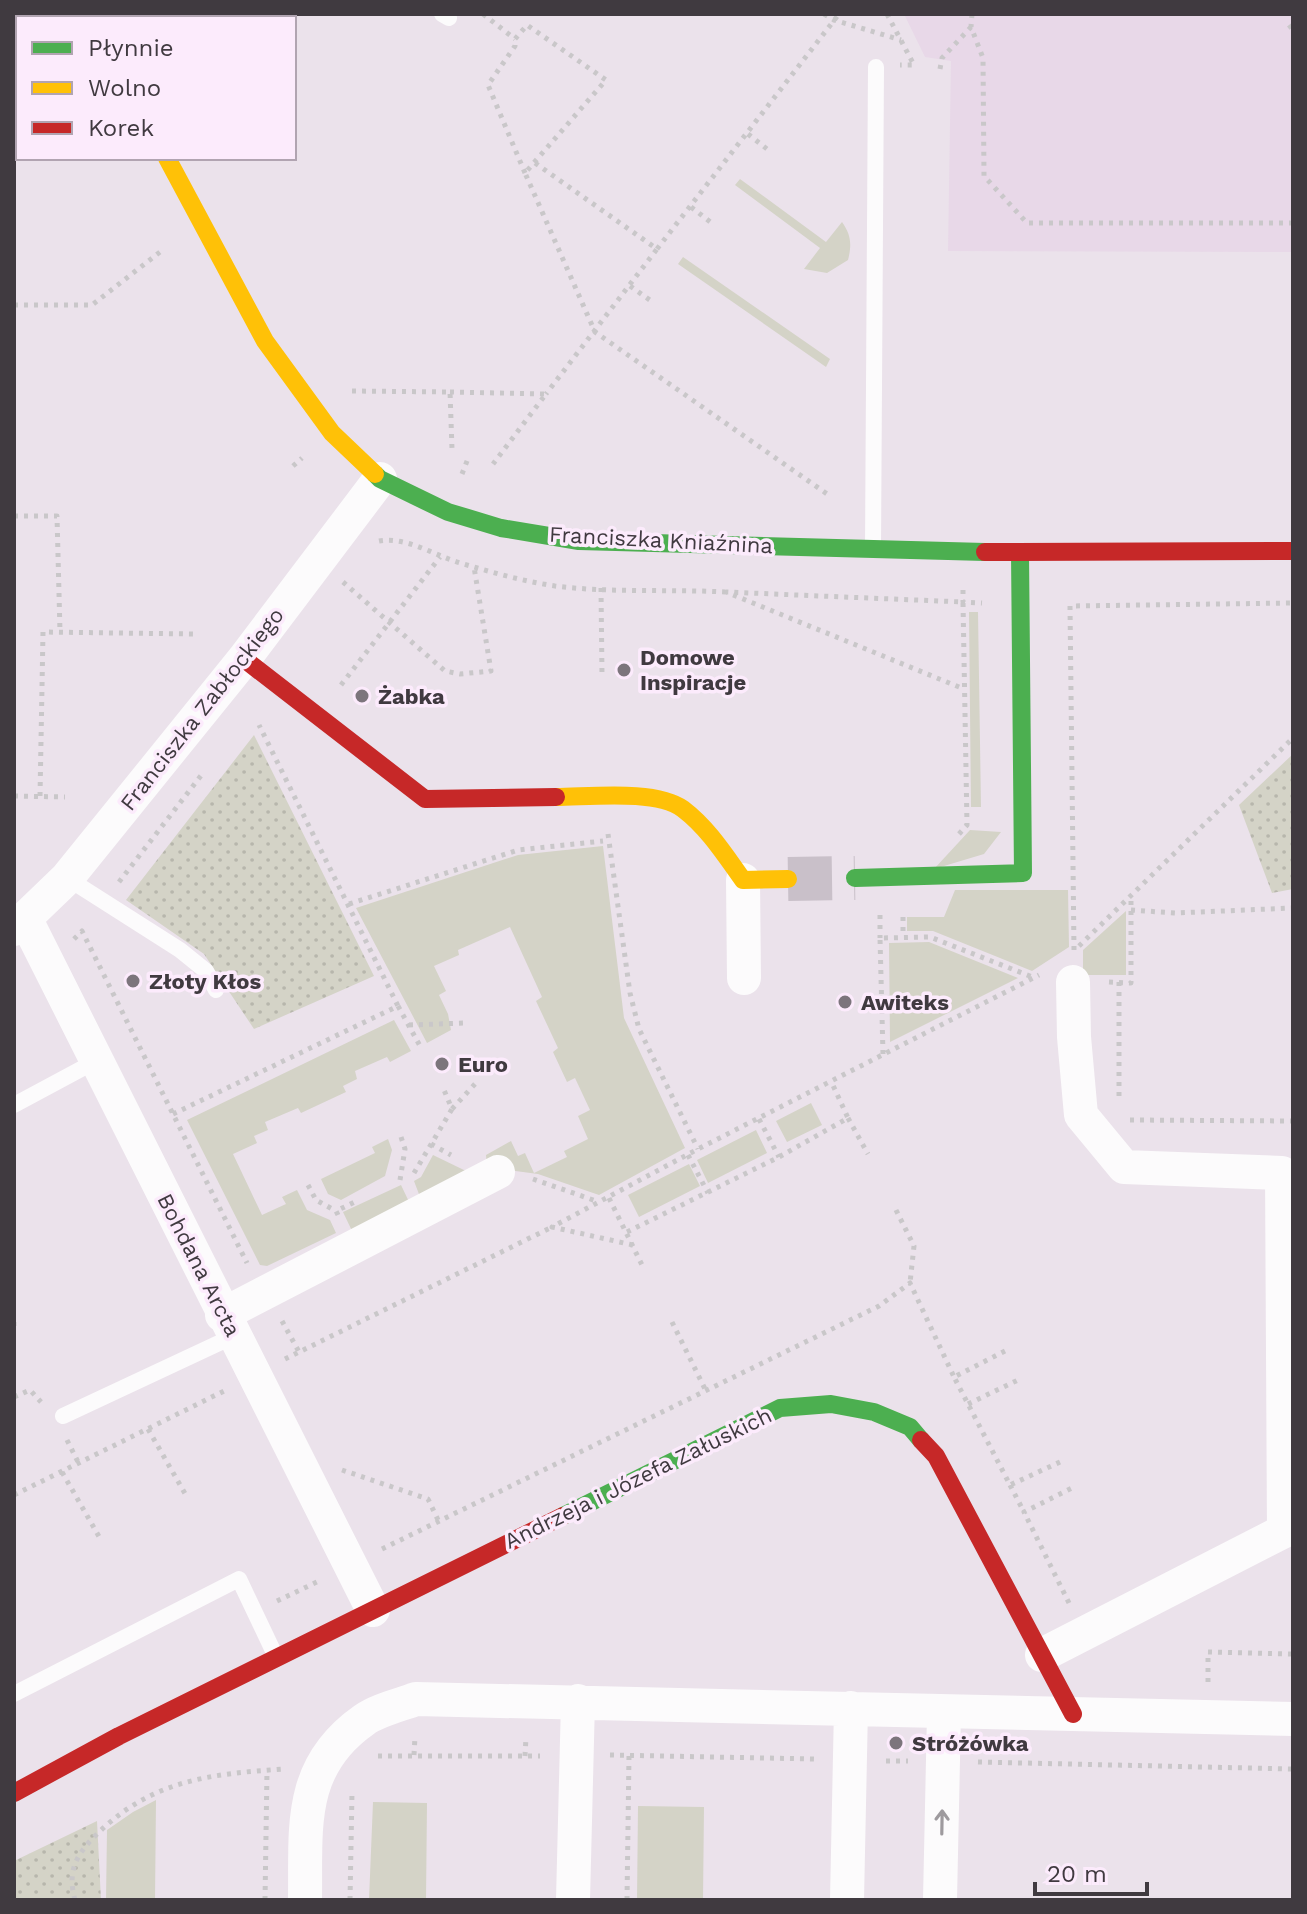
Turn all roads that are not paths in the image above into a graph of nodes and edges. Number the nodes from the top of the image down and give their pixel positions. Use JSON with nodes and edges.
{"nodes":[{"id":1,"x":876,"y":67,"type":"dead end"},
{"id":2,"x":168,"y":160,"type":"edge"},
{"id":3,"x":380,"y":479,"type":"junction"},
{"id":4,"x":873,"y":549,"type":"junction"},
{"id":5,"x":1293,"y":551,"type":"edge"},
{"id":6,"x":1020,"y":553,"type":"junction"},
{"id":7,"x":244,"y":659,"type":"junction"},
{"id":8,"x":67,"y":878,"type":"junction"},
{"id":9,"x":855,"y":878,"type":"tunnel mouth"},
{"id":10,"x":788,"y":879,"type":"tunnel mouth"},
{"id":11,"x":743,"y":880,"type":"junction"},
{"id":12,"x":20,"y":924,"type":"edge"},
{"id":13,"x":744,"y":978,"type":"dead end"},
{"id":14,"x":1072,"y":978,"type":"road end"},
{"id":15,"x":216,"y":990,"type":"dead end"},
{"id":16,"x":96,"y":1061,"type":"junction"},
{"id":17,"x":14,"y":1105,"type":"edge"},
{"id":18,"x":498,"y":1172,"type":"dead end"},
{"id":19,"x":228,"y":1325,"type":"junction"},
{"id":20,"x":63,"y":1416,"type":"dead end"},
{"id":21,"x":373,"y":1610,"type":"junction"},
{"id":22,"x":1042,"y":1655,"type":"junction"},
{"id":23,"x":277,"y":1658,"type":"junction"},
{"id":24,"x":14,"y":1694,"type":"edge"},
{"id":25,"x":578,"y":1701,"type":"junction"},
{"id":26,"x":851,"y":1708,"type":"junction"},
{"id":27,"x":944,"y":1713,"type":"junction"},
{"id":28,"x":1073,"y":1714,"type":"junction"},
{"id":29,"x":1293,"y":1719,"type":"edge"},
{"id":30,"x":14,"y":1793,"type":"edge"},
{"id":31,"x":305,"y":1900,"type":"edge"},
{"id":32,"x":573,"y":1900,"type":"edge"},
{"id":33,"x":847,"y":1900,"type":"edge"},
{"id":34,"x":940,"y":1900,"type":"edge"}],
"edges":[{"from":1,"to":4,"type":"lane"},
{"from":2,"to":3,"type":"street","name":"Franciszka Kniaźnina"},
{"from":3,"to":4,"type":"street","name":"Franciszka Kniaźnina"},
{"from":3,"to":7,"type":"street","name":"Franciszka Zabłockiego"},
{"from":4,"to":6,"type":"street","name":"Franciszka Kniaźnina"},
{"from":5,"to":6,"type":"street","name":"Franciszka Kniaźnina"},
{"from":6,"to":9,"type":"street"},
{"from":7,"to":8,"type":"street","name":"Franciszka Zabłockiego"},
{"from":7,"to":11,"type":"street"},
{"from":8,"to":12,"type":"street","name":"Franciszka Zabłockiego"},
{"from":8,"to":15,"type":"lane"},
{"from":10,"to":11,"type":"street"},
{"from":11,"to":13,"type":"street"},
{"from":12,"to":16,"type":"street","name":"Bohdana Arcta"},
{"from":14,"to":22,"type":"street"},
{"from":16,"to":17,"type":"lane"},
{"from":16,"to":19,"type":"street","name":"Bohdana Arcta"},
{"from":18,"to":19,"type":"street"},
{"from":19,"to":20,"type":"lane"},
{"from":19,"to":21,"type":"street","name":"Bohdana Arcta"},
{"from":21,"to":22,"type":"street","name":"Andrzeja i Józefa Załuskich"},
{"from":21,"to":23,"type":"street","name":"Andrzeja i Józefa Załuskich"},
{"from":22,"to":28,"type":"street","name":"Andrzeja i Józefa Załuskich"},
{"from":23,"to":24,"type":"lane"},
{"from":23,"to":30,"type":"street","name":"Andrzeja i Józefa Załuskich"},
{"from":25,"to":26,"type":"street"},
{"from":25,"to":31,"type":"street"},
{"from":25,"to":32,"type":"street"},
{"from":26,"to":27,"type":"street"},
{"from":26,"to":33,"type":"street"},
{"from":27,"to":28,"type":"street"},
{"from":34,"to":27,"type":"street","one_way":true},
{"from":28,"to":29,"type":"street"}]}
